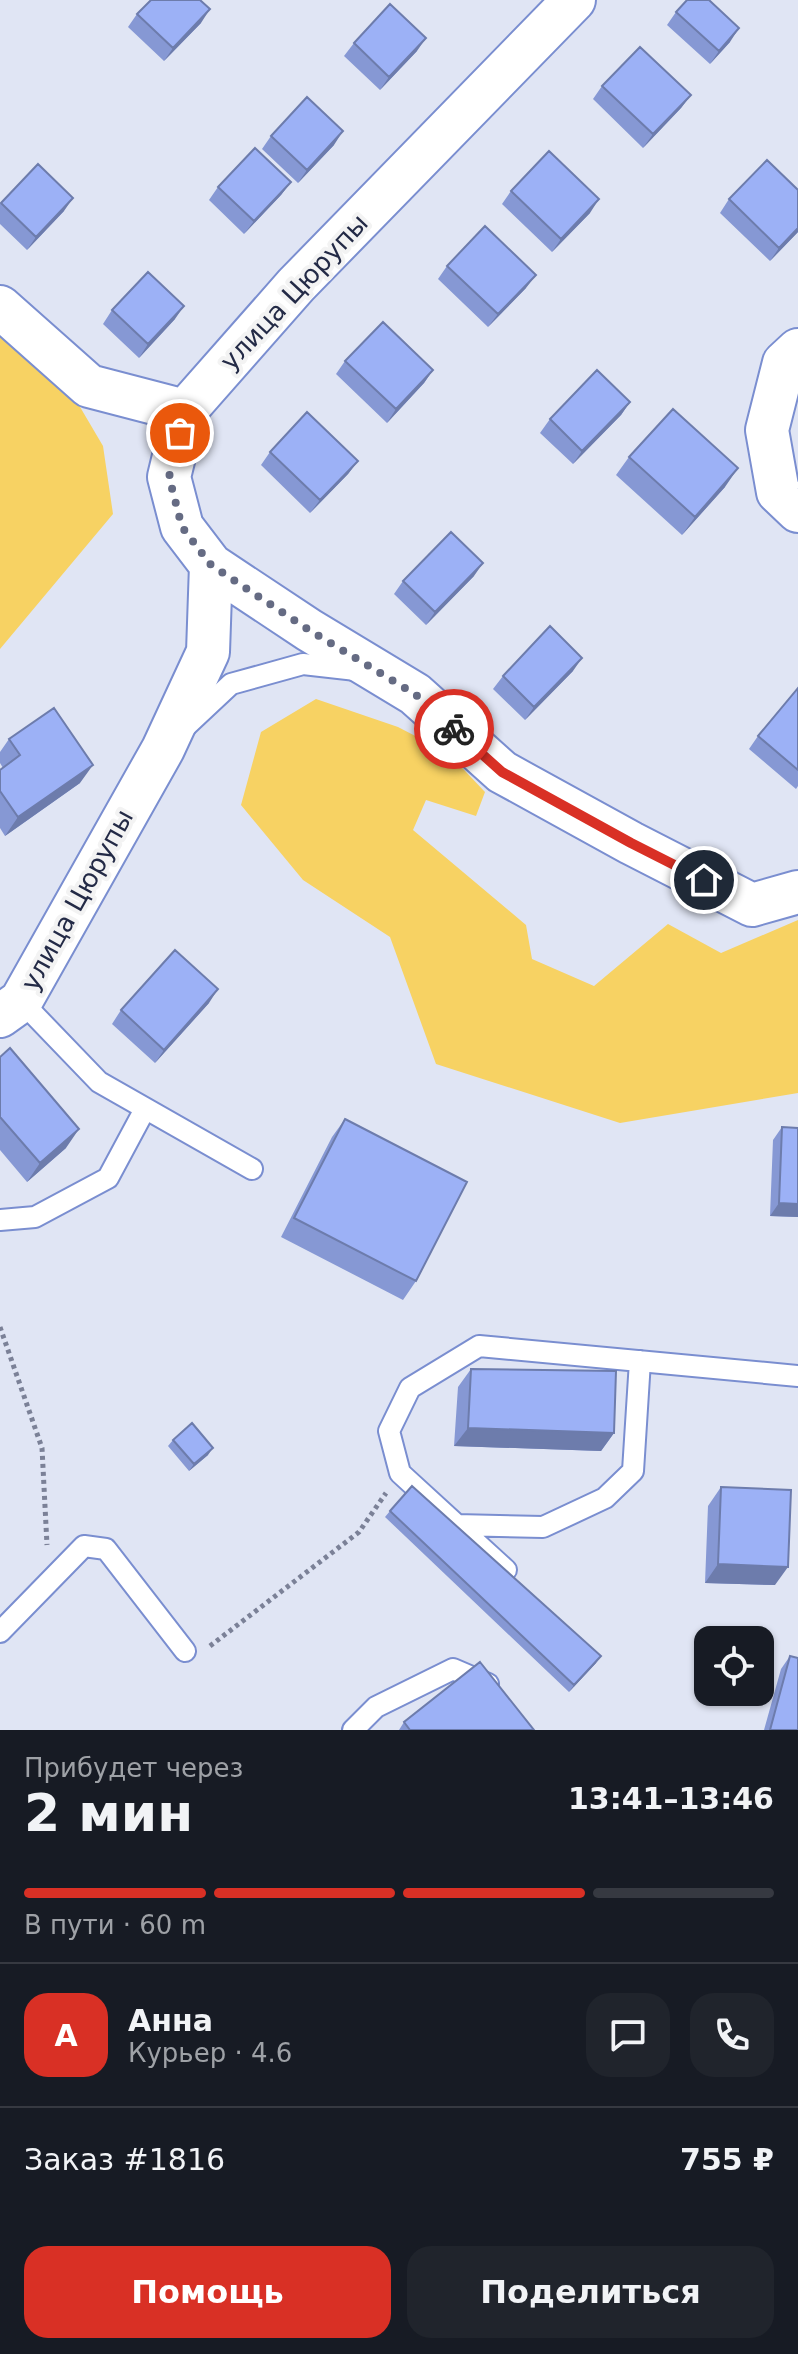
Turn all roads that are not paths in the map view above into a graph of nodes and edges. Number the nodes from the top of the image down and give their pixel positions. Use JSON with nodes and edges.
{"nodes":[{"id":1,"x":574,"y":0,"type":"edge"},
{"id":2,"x":0,"y":307,"type":"edge"},
{"id":3,"x":798,"y":350,"type":"edge"},
{"id":4,"x":185,"y":411,"type":"junction"},
{"id":5,"x":798,"y":511,"type":"edge"},
{"id":6,"x":211,"y":565,"type":"junction"},
{"id":7,"x":384,"y":673,"type":"junction"},
{"id":8,"x":163,"y":749,"type":"junction"},
{"id":9,"x":798,"y":892,"type":"edge"},
{"id":10,"x":7,"y":996,"type":"edge"},
{"id":11,"x":145,"y":1109,"type":"junction"},
{"id":12,"x":252,"y":1169,"type":"dead end"},
{"id":13,"x":0,"y":1220,"type":"edge"},
{"id":14,"x":640,"y":1361,"type":"junction"},
{"id":15,"x":798,"y":1376,"type":"edge"},
{"id":16,"x":456,"y":1525,"type":"junction"},
{"id":17,"x":520,"y":1584,"type":"edge"},
{"id":18,"x":0,"y":1632,"type":"edge"},
{"id":19,"x":185,"y":1651,"type":"road end"},
{"id":20,"x":504,"y":1698,"type":"edge"},
{"id":21,"x":353,"y":1730,"type":"edge"}],
"edges":[{"from":1,"to":4,"type":"street","name":"улица Цюрупы"},
{"from":2,"to":4,"type":"street"},
{"from":3,"to":5,"type":"street"},
{"from":4,"to":6,"type":"street","name":"улица Цюрупы"},
{"from":6,"to":7,"type":"street"},
{"from":6,"to":8,"type":"street","name":"улица Цюрупы"},
{"from":7,"to":8,"type":"lane"},
{"from":7,"to":9,"type":"street"},
{"from":8,"to":10,"type":"street","name":"улица Цюрупы"},
{"from":10,"to":11,"type":"lane"},
{"from":11,"to":12,"type":"lane"},
{"from":11,"to":13,"type":"lane"},
{"from":14,"to":15,"type":"lane"},
{"from":14,"to":16,"type":"lane"},
{"from":14,"to":16,"type":"lane"},
{"from":16,"to":17,"type":"lane"},
{"from":18,"to":19,"type":"lane"},
{"from":20,"to":21,"type":"lane"}]}
